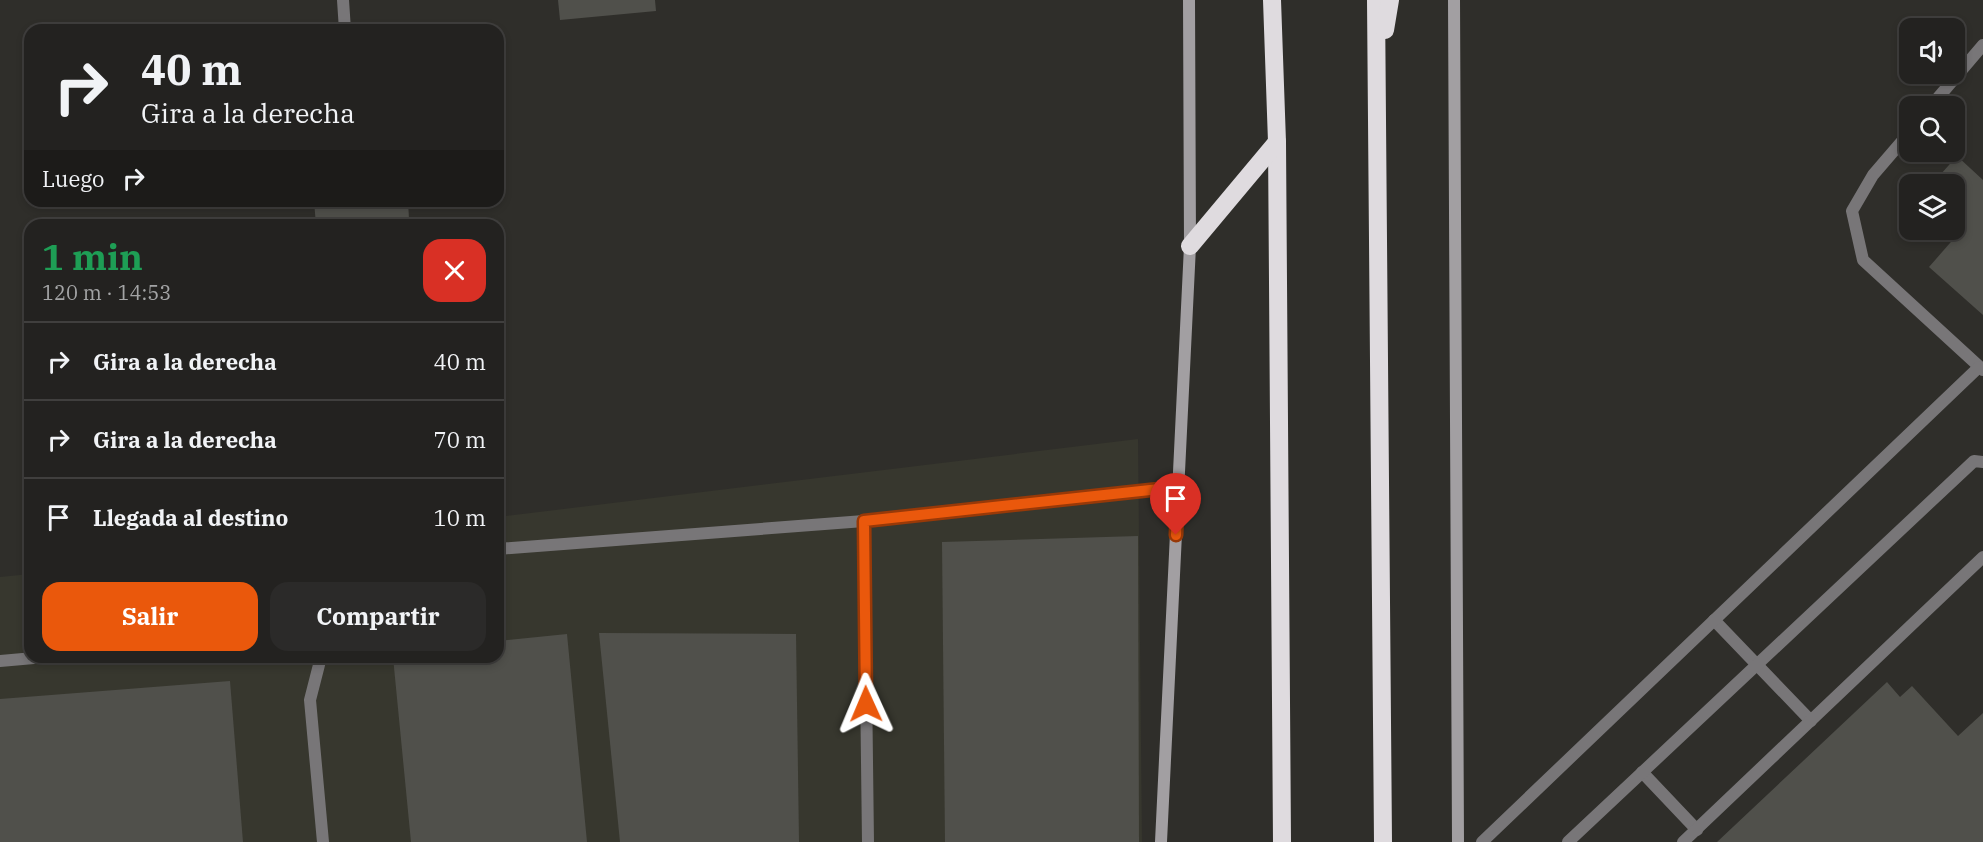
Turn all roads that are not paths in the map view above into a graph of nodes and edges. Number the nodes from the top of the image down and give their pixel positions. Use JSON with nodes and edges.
{"nodes":[{"id":1,"x":343,"y":0,"type":"edge"},
{"id":2,"x":1189,"y":0,"type":"edge"},
{"id":3,"x":1272,"y":0,"type":"edge"},
{"id":4,"x":1376,"y":0,"type":"edge"},
{"id":5,"x":1390,"y":0,"type":"edge"},
{"id":6,"x":1454,"y":0,"type":"edge"},
{"id":7,"x":345,"y":24,"type":"edge"},
{"id":8,"x":1983,"y":45,"type":"edge"},
{"id":9,"x":1377,"y":76,"type":"junction"},
{"id":10,"x":1940,"y":96,"type":"edge"},
{"id":11,"x":1277,"y":142,"type":"junction"},
{"id":12,"x":1899,"y":145,"type":"edge"},
{"id":13,"x":1190,"y":246,"type":"junction"},
{"id":14,"x":1981,"y":369,"type":"edge"},
{"id":15,"x":1983,"y":462,"type":"edge"},
{"id":16,"x":1178,"y":487,"type":"junction"},
{"id":17,"x":864,"y":521,"type":"junction"},
{"id":18,"x":504,"y":549,"type":"edge"},
{"id":19,"x":1983,"y":557,"type":"edge"},
{"id":20,"x":1714,"y":620,"type":"junction"},
{"id":21,"x":24,"y":659,"type":"edge"},
{"id":22,"x":0,"y":661,"type":"edge"},
{"id":23,"x":319,"y":663,"type":"edge"},
{"id":24,"x":1757,"y":664,"type":"junction"},
{"id":25,"x":1811,"y":721,"type":"junction"},
{"id":26,"x":1642,"y":772,"type":"junction"},
{"id":27,"x":1696,"y":830,"type":"junction"},
{"id":28,"x":323,"y":842,"type":"edge"},
{"id":29,"x":868,"y":842,"type":"edge"},
{"id":30,"x":1161,"y":842,"type":"edge"},
{"id":31,"x":1282,"y":842,"type":"edge"},
{"id":32,"x":1383,"y":842,"type":"edge"},
{"id":33,"x":1458,"y":842,"type":"edge"},
{"id":34,"x":1482,"y":842,"type":"edge"},
{"id":35,"x":1568,"y":842,"type":"edge"},
{"id":36,"x":1683,"y":842,"type":"edge"}],
"edges":[{"from":1,"to":7,"type":"lane"},
{"from":2,"to":13,"type":"main road"},
{"from":3,"to":11,"type":"highway"},
{"from":4,"to":9,"type":"highway"},
{"from":5,"to":9,"type":"highway"},
{"from":6,"to":33,"type":"main road"},
{"from":8,"to":10,"type":"lane"},
{"from":9,"to":32,"type":"highway"},
{"from":11,"to":13,"type":"highway"},
{"from":11,"to":31,"type":"highway"},
{"from":12,"to":14,"type":"lane"},
{"from":13,"to":16,"type":"main road"},
{"from":14,"to":20,"type":"lane"},
{"from":15,"to":24,"type":"lane"},
{"from":16,"to":17,"type":"lane"},
{"from":16,"to":30,"type":"main road"},
{"from":17,"to":18,"type":"lane"},
{"from":17,"to":29,"type":"lane"},
{"from":19,"to":25,"type":"lane"},
{"from":20,"to":24,"type":"lane"},
{"from":20,"to":34,"type":"lane"},
{"from":21,"to":22,"type":"lane"},
{"from":23,"to":28,"type":"lane"},
{"from":24,"to":25,"type":"lane"},
{"from":24,"to":26,"type":"lane"},
{"from":25,"to":27,"type":"lane"},
{"from":26,"to":27,"type":"lane"},
{"from":26,"to":35,"type":"lane"},
{"from":27,"to":36,"type":"lane"}]}
